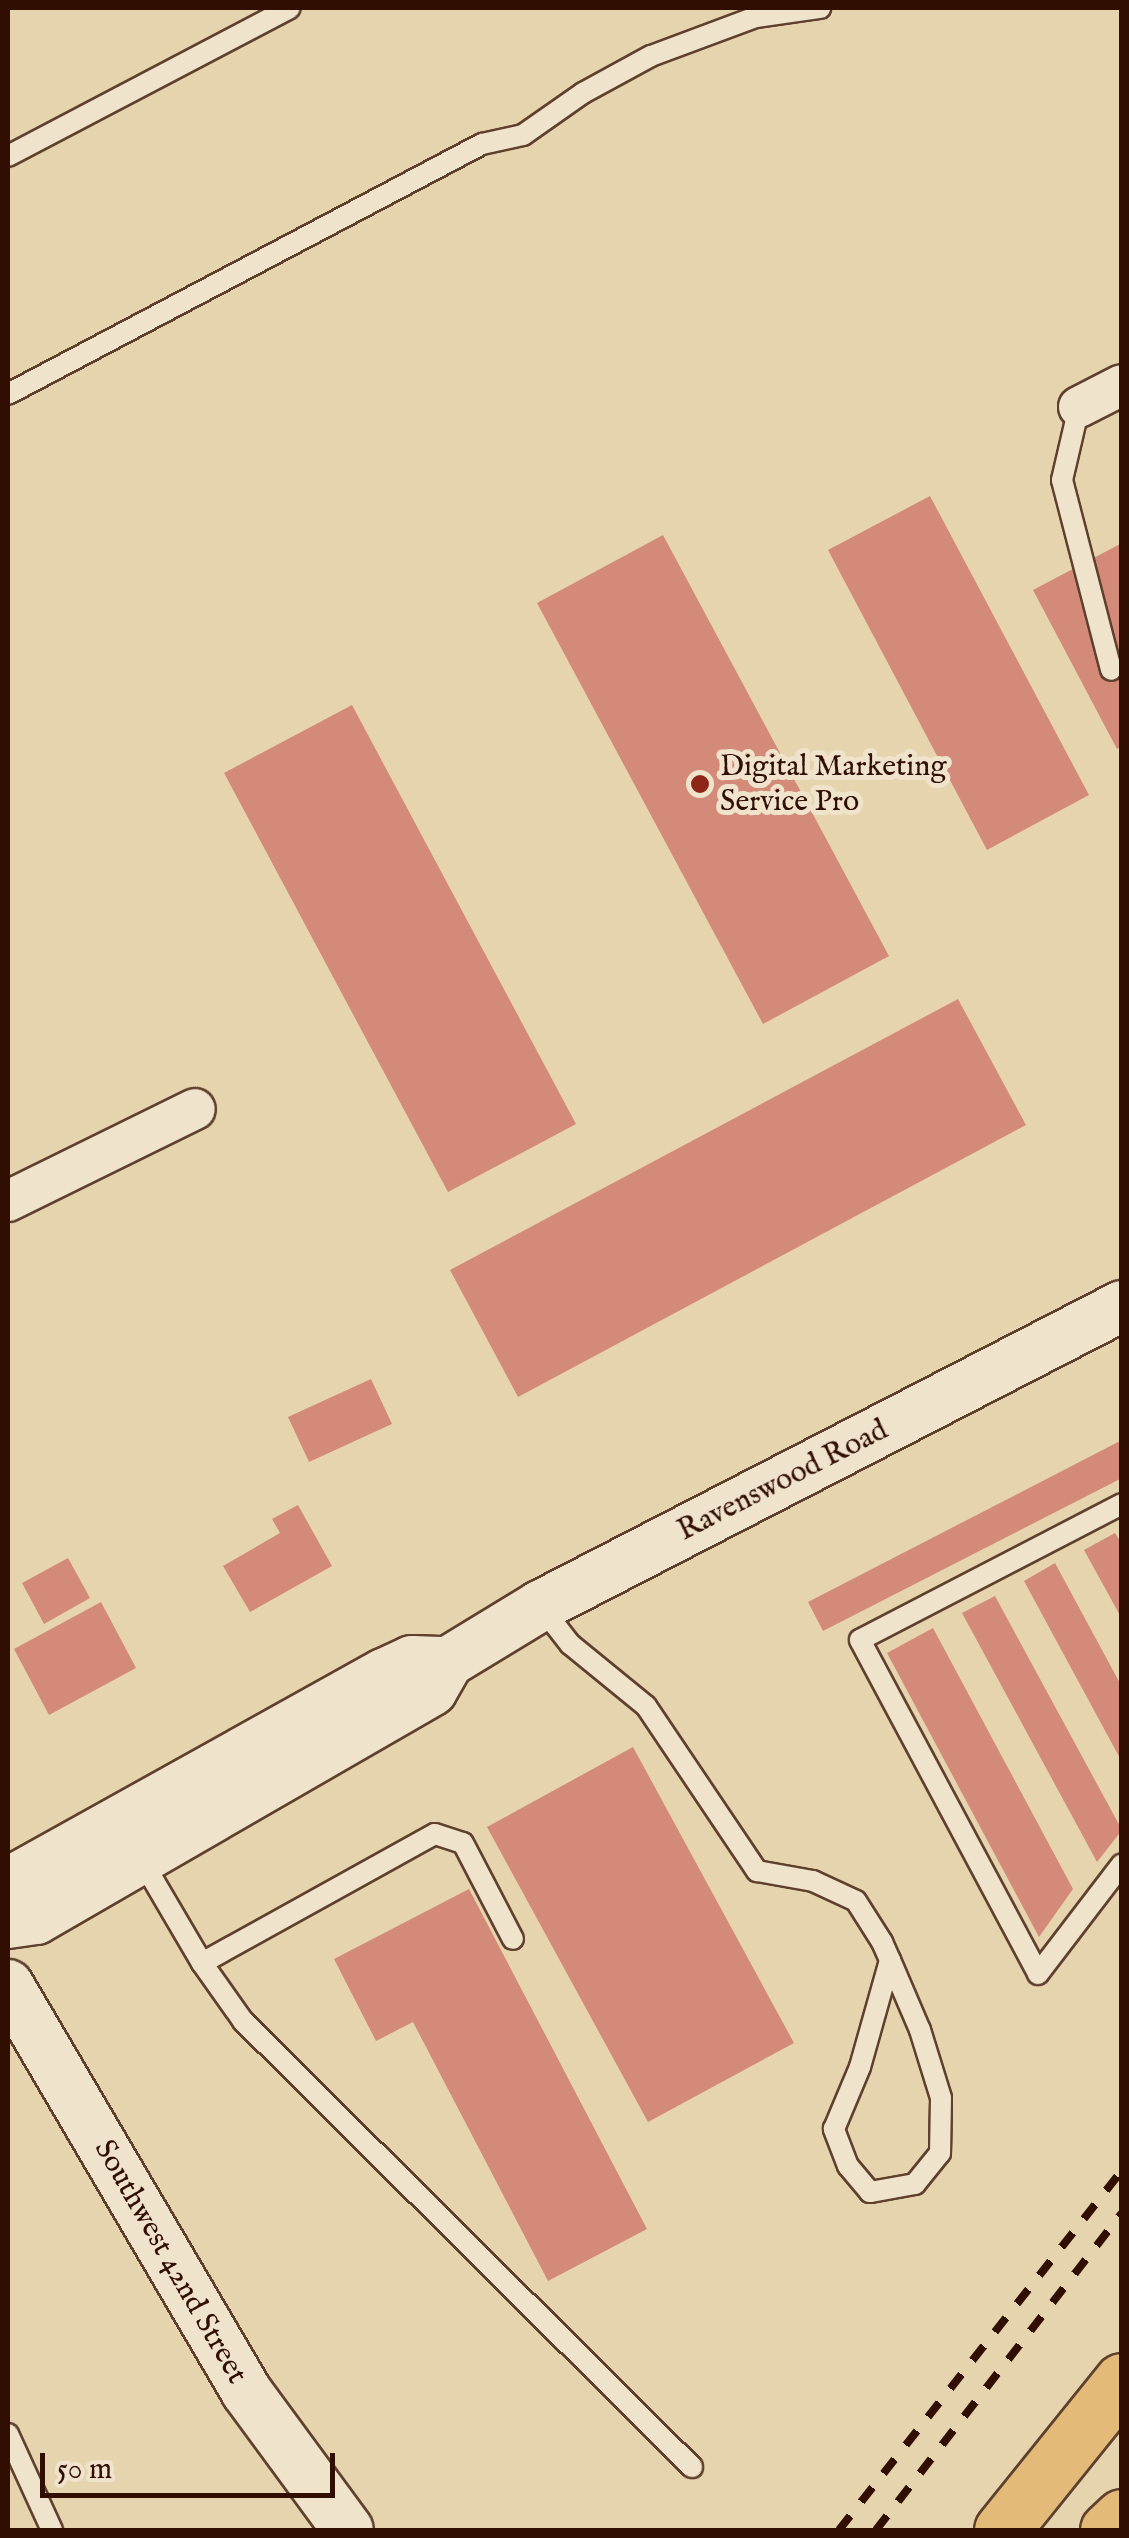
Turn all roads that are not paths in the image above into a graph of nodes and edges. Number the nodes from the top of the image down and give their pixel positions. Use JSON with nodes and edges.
{"nodes":[{"id":1,"x":290,"y":8,"type":"edge"},
{"id":2,"x":820,"y":8,"type":"edge"},
{"id":3,"x":8,"y":156,"type":"edge"},
{"id":4,"x":1122,"y":385,"type":"edge"},
{"id":5,"x":8,"y":394,"type":"edge"},
{"id":6,"x":1079,"y":407,"type":"joint"},
{"id":7,"x":1110,"y":670,"type":"dead end"},
{"id":8,"x":195,"y":1109,"type":"dead end"},
{"id":9,"x":8,"y":1202,"type":"edge"},
{"id":10,"x":1122,"y":1306,"type":"edge"},
{"id":11,"x":1122,"y":1504,"type":"edge"},
{"id":12,"x":540,"y":1606,"type":"junction"},
{"id":13,"x":448,"y":1662,"type":"junction"},
{"id":14,"x":140,"y":1858,"type":"junction"},
{"id":15,"x":1122,"y":1864,"type":"edge"},
{"id":16,"x":8,"y":1883,"type":"edge"},
{"id":17,"x":8,"y":1922,"type":"edge"},
{"id":18,"x":513,"y":1939,"type":"dead end"},
{"id":19,"x":890,"y":1960,"type":"junction"},
{"id":20,"x":202,"y":1963,"type":"junction"},
{"id":21,"x":8,"y":1985,"type":"edge"},
{"id":22,"x":1122,"y":2381,"type":"edge"},
{"id":23,"x":8,"y":2434,"type":"edge"},
{"id":24,"x":692,"y":2467,"type":"dead end"},
{"id":25,"x":1122,"y":2517,"type":"edge"},
{"id":26,"x":52,"y":2530,"type":"edge"},
{"id":27,"x":348,"y":2530,"type":"edge"},
{"id":28,"x":1002,"y":2530,"type":"edge"},
{"id":29,"x":1108,"y":2530,"type":"edge"}],
"edges":[{"from":1,"to":3,"type":"lane"},
{"from":2,"to":5,"type":"lane"},
{"from":4,"to":6,"type":"street"},
{"from":6,"to":7,"type":"lane"},
{"from":8,"to":9,"type":"street"},
{"from":10,"to":12,"type":"street","name":"Ravenswood Road"},
{"from":11,"to":15,"type":"lane"},
{"from":12,"to":13,"type":"street","name":"Ravenswood Road"},
{"from":12,"to":19,"type":"lane"},
{"from":13,"to":14,"type":"street","name":"Ravenswood Road"},
{"from":13,"to":16,"type":"street","name":"Ravenswood Road"},
{"from":14,"to":17,"type":"street","name":"Ravenswood Road"},
{"from":14,"to":20,"type":"lane"},
{"from":18,"to":20,"type":"lane"},
{"from":19,"to":19,"type":"lane"},
{"from":20,"to":24,"type":"lane"},
{"from":21,"to":27,"type":"street","name":"Southwest 42nd Street"},
{"from":22,"to":28,"type":"highway"},
{"from":23,"to":26,"type":"lane"},
{"from":25,"to":29,"type":"highway"}]}
